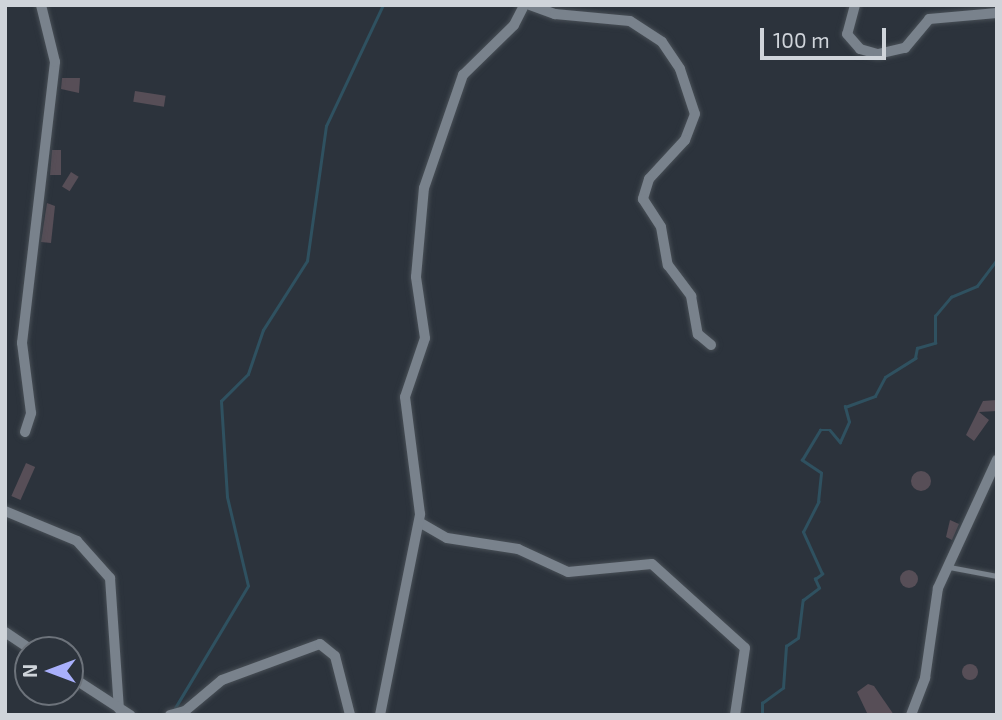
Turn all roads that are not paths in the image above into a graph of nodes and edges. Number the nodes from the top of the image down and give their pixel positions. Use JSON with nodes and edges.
{"nodes":[{"id":1,"x":41,"y":5,"type":"edge"},
{"id":2,"x":524,"y":5,"type":"edge"},
{"id":3,"x":530,"y":5,"type":"edge"},
{"id":4,"x":855,"y":5,"type":"edge"},
{"id":5,"x":997,"y":13,"type":"edge"},
{"id":6,"x":711,"y":345,"type":"dead end"},
{"id":7,"x":25,"y":432,"type":"dead end"},
{"id":8,"x":997,"y":460,"type":"edge"},
{"id":9,"x":5,"y":511,"type":"edge"},
{"id":10,"x":419,"y":522,"type":"junction"},
{"id":11,"x":949,"y":566,"type":"junction"},
{"id":12,"x":997,"y":576,"type":"edge"},
{"id":13,"x":84,"y":685,"type":"edge"},
{"id":14,"x":119,"y":709,"type":"junction"},
{"id":15,"x":130,"y":715,"type":"edge"},
{"id":16,"x":170,"y":715,"type":"edge"},
{"id":17,"x":350,"y":715,"type":"edge"},
{"id":18,"x":380,"y":715,"type":"edge"},
{"id":19,"x":735,"y":715,"type":"edge"},
{"id":20,"x":911,"y":715,"type":"edge"}],
"edges":[{"from":1,"to":7,"type":"street"},
{"from":2,"to":10,"type":"street"},
{"from":3,"to":6,"type":"street"},
{"from":4,"to":5,"type":"street"},
{"from":8,"to":11,"type":"street"},
{"from":9,"to":14,"type":"street"},
{"from":10,"to":18,"type":"street"},
{"from":10,"to":19,"type":"street"},
{"from":11,"to":12,"type":"lane"},
{"from":11,"to":20,"type":"street"},
{"from":13,"to":14,"type":"street"},
{"from":14,"to":15,"type":"street"},
{"from":16,"to":17,"type":"street"}]}
